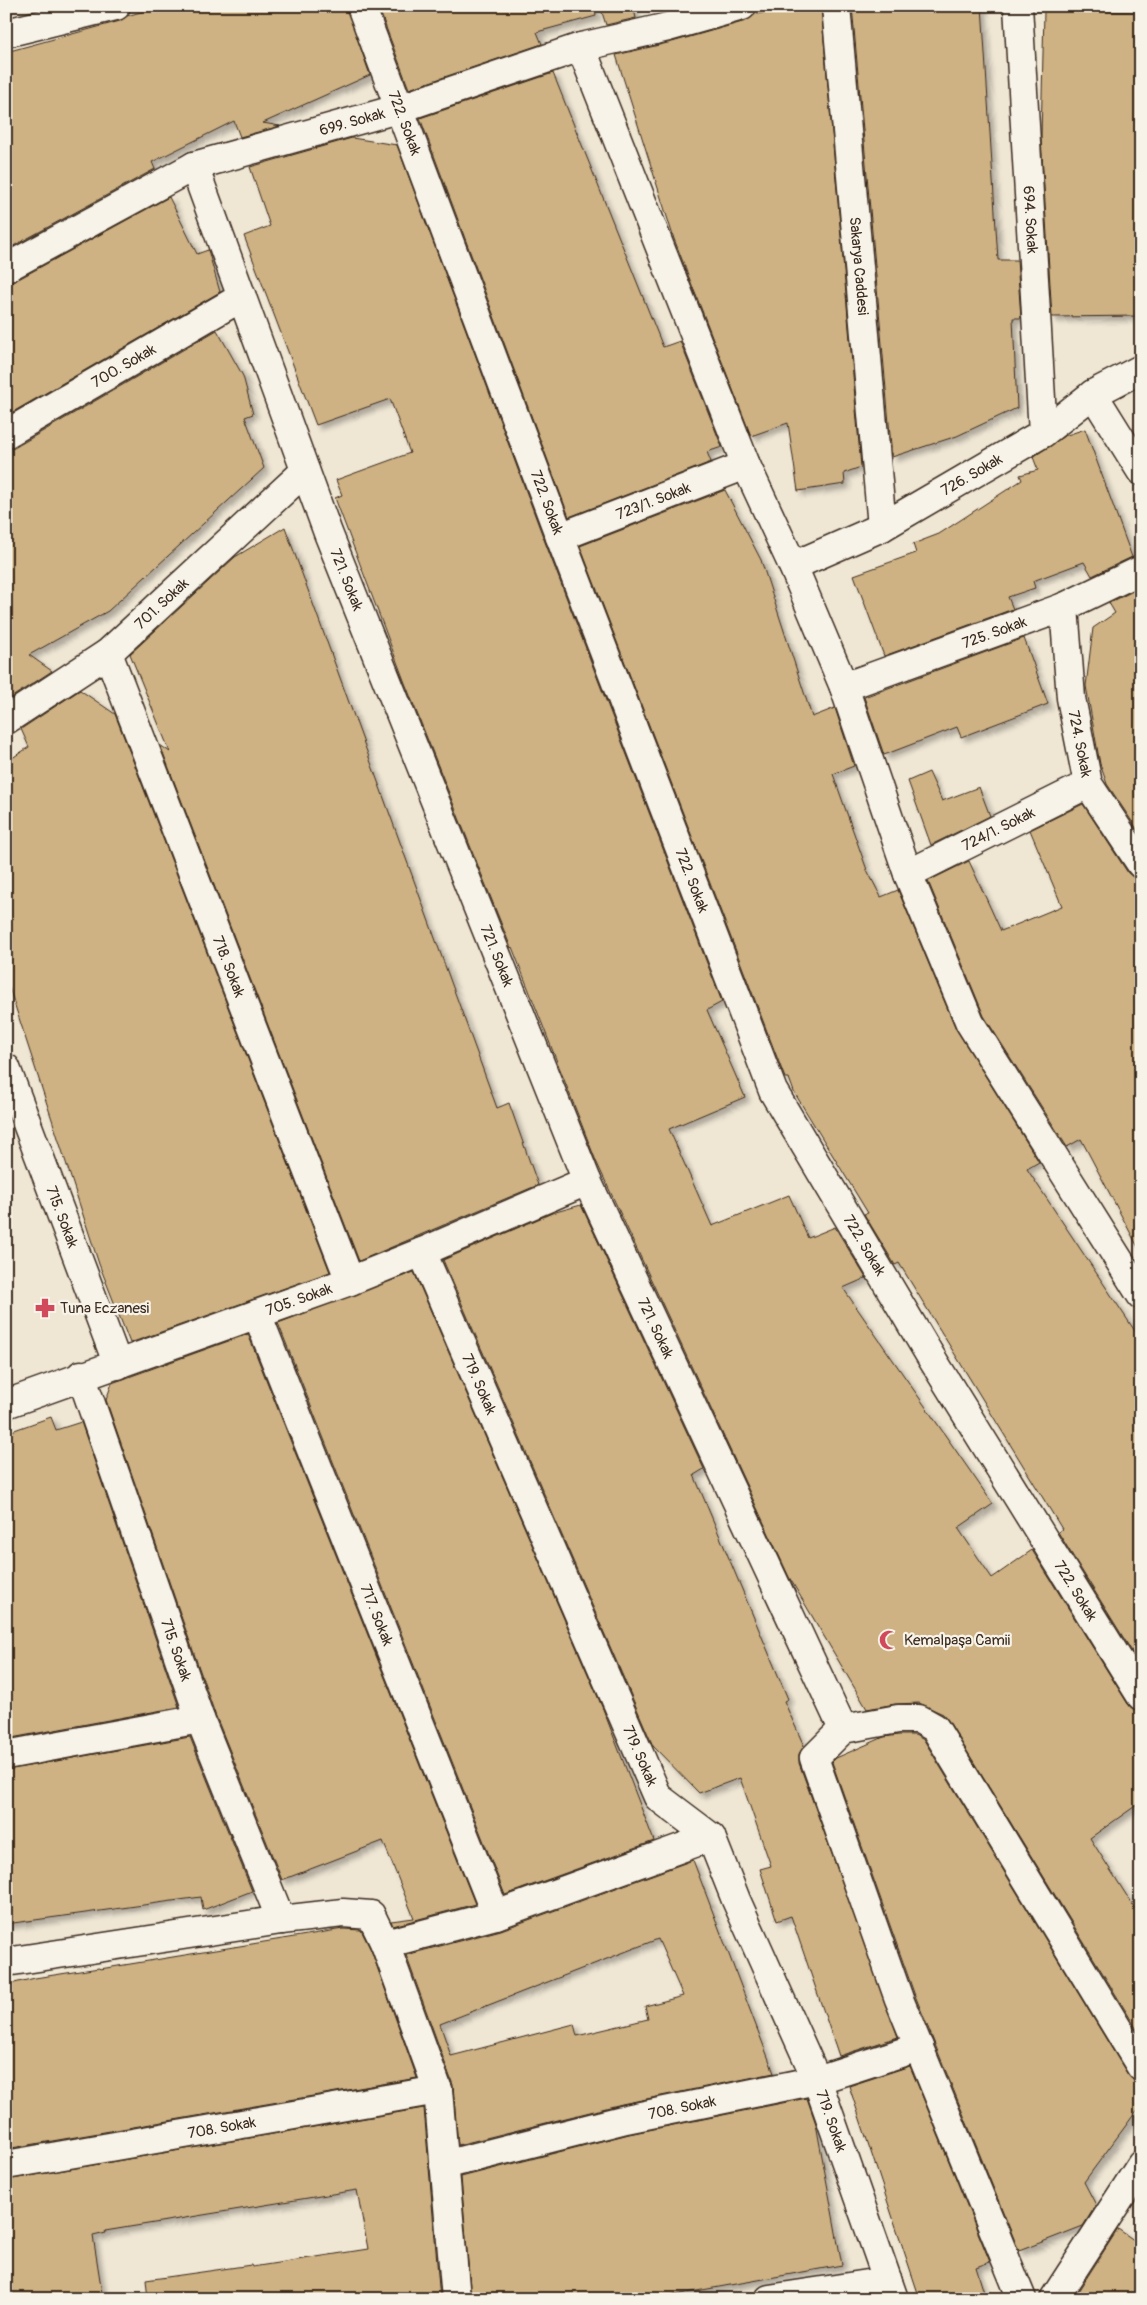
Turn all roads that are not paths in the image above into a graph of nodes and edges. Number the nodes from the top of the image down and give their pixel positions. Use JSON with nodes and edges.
{"nodes":[{"id":1,"x":116,"y":6,"type":"edge"},
{"id":2,"x":361,"y":6,"type":"edge"},
{"id":3,"x":742,"y":6,"type":"edge"},
{"id":4,"x":836,"y":6,"type":"edge"},
{"id":5,"x":1018,"y":6,"type":"edge"},
{"id":6,"x":6,"y":33,"type":"edge"},
{"id":7,"x":581,"y":47,"type":"junction"},
{"id":8,"x":401,"y":108,"type":"junction"},
{"id":9,"x":194,"y":166,"type":"junction"},
{"id":10,"x":6,"y":268,"type":"edge"},
{"id":11,"x":242,"y":297,"type":"junction"},
{"id":12,"x":1141,"y":369,"type":"edge"},
{"id":13,"x":1093,"y":394,"type":"junction"},
{"id":14,"x":1043,"y":433,"type":"junction"},
{"id":15,"x":6,"y":434,"type":"edge"},
{"id":16,"x":746,"y":465,"type":"junction"},
{"id":17,"x":305,"y":471,"type":"junction"},
{"id":18,"x":1141,"y":471,"type":"edge"},
{"id":19,"x":882,"y":527,"type":"junction"},
{"id":20,"x":560,"y":537,"type":"junction"},
{"id":21,"x":793,"y":566,"type":"junction"},
{"id":22,"x":1141,"y":570,"type":"edge"},
{"id":23,"x":1064,"y":607,"type":"junction"},
{"id":24,"x":108,"y":653,"type":"junction"},
{"id":25,"x":844,"y":687,"type":"junction"},
{"id":26,"x":6,"y":720,"type":"edge"},
{"id":27,"x":1088,"y":784,"type":"junction"},
{"id":28,"x":1141,"y":864,"type":"edge"},
{"id":29,"x":908,"y":874,"type":"junction"},
{"id":30,"x":6,"y":1068,"type":"edge"},
{"id":31,"x":587,"y":1181,"type":"junction"},
{"id":32,"x":422,"y":1252,"type":"junction"},
{"id":33,"x":350,"y":1281,"type":"junction"},
{"id":34,"x":1141,"y":1295,"type":"edge"},
{"id":35,"x":257,"y":1314,"type":"junction"},
{"id":36,"x":118,"y":1364,"type":"junction"},
{"id":37,"x":81,"y":1376,"type":"junction"},
{"id":38,"x":6,"y":1404,"type":"edge"},
{"id":39,"x":1141,"y":1696,"type":"edge"},
{"id":40,"x":200,"y":1719,"type":"junction"},
{"id":41,"x":843,"y":1729,"type":"junction"},
{"id":42,"x":6,"y":1754,"type":"edge"},
{"id":43,"x":711,"y":1836,"type":"junction"},
{"id":44,"x":496,"y":1915,"type":"junction"},
{"id":45,"x":281,"y":1920,"type":"junction"},
{"id":46,"x":385,"y":1944,"type":"junction"},
{"id":47,"x":6,"y":1962,"type":"edge"},
{"id":48,"x":919,"y":2047,"type":"junction"},
{"id":49,"x":1141,"y":2067,"type":"edge"},
{"id":50,"x":817,"y":2080,"type":"junction"},
{"id":51,"x":438,"y":2090,"type":"junction"},
{"id":52,"x":6,"y":2165,"type":"edge"},
{"id":53,"x":444,"y":2165,"type":"junction"},
{"id":54,"x":1141,"y":2166,"type":"edge"},
{"id":55,"x":891,"y":2290,"type":"edge"},
{"id":56,"x":456,"y":2299,"type":"edge"},
{"id":57,"x":770,"y":2299,"type":"edge"},
{"id":58,"x":1022,"y":2299,"type":"edge"},
{"id":59,"x":1054,"y":2299,"type":"edge"}],
"edges":[{"from":1,"to":6,"type":"street"},
{"from":2,"to":8,"type":"street","name":"722. Sokak"},
{"from":3,"to":7,"type":"street","name":"699. Sokak"},
{"from":4,"to":19,"type":"street","name":"Sakarya Caddesi"},
{"from":5,"to":14,"type":"street","name":"694. Sokak"},
{"from":7,"to":8,"type":"street","name":"699. Sokak"},
{"from":7,"to":16,"type":"street"},
{"from":8,"to":9,"type":"street","name":"699. Sokak"},
{"from":8,"to":20,"type":"street","name":"722. Sokak"},
{"from":9,"to":10,"type":"street","name":"699. Sokak"},
{"from":9,"to":11,"type":"street","name":"721. Sokak"},
{"from":11,"to":15,"type":"street","name":"700. Sokak"},
{"from":11,"to":17,"type":"street","name":"721. Sokak"},
{"from":12,"to":13,"type":"street","name":"726. Sokak"},
{"from":13,"to":14,"type":"street","name":"726. Sokak"},
{"from":13,"to":18,"type":"street"},
{"from":14,"to":19,"type":"street","name":"726. Sokak"},
{"from":16,"to":20,"type":"street","name":"723/1. Sokak"},
{"from":16,"to":21,"type":"street"},
{"from":17,"to":24,"type":"street","name":"701. Sokak"},
{"from":17,"to":31,"type":"street","name":"721. Sokak"},
{"from":19,"to":21,"type":"street","name":"726. Sokak"},
{"from":20,"to":39,"type":"street","name":"722. Sokak"},
{"from":21,"to":25,"type":"street"},
{"from":22,"to":23,"type":"street","name":"725. Sokak"},
{"from":23,"to":25,"type":"street","name":"725. Sokak"},
{"from":23,"to":27,"type":"street","name":"724. Sokak"},
{"from":24,"to":26,"type":"street","name":"701. Sokak"},
{"from":24,"to":33,"type":"street","name":"718. Sokak"},
{"from":25,"to":29,"type":"street"},
{"from":27,"to":28,"type":"street","name":"724. Sokak"},
{"from":27,"to":29,"type":"street","name":"724/1. Sokak"},
{"from":29,"to":34,"type":"street"},
{"from":30,"to":36,"type":"street","name":"715. Sokak"},
{"from":31,"to":32,"type":"street","name":"705. Sokak"},
{"from":31,"to":41,"type":"street","name":"721. Sokak"},
{"from":32,"to":33,"type":"street","name":"705. Sokak"},
{"from":32,"to":43,"type":"street","name":"719. Sokak"},
{"from":33,"to":35,"type":"street","name":"705. Sokak"},
{"from":35,"to":36,"type":"street","name":"705. Sokak"},
{"from":35,"to":44,"type":"street","name":"717. Sokak"},
{"from":36,"to":37,"type":"street","name":"705. Sokak"},
{"from":37,"to":38,"type":"street","name":"705. Sokak"},
{"from":37,"to":40,"type":"street","name":"715. Sokak"},
{"from":40,"to":42,"type":"street"},
{"from":40,"to":45,"type":"street","name":"715. Sokak"},
{"from":41,"to":48,"type":"street"},
{"from":41,"to":49,"type":"street"},
{"from":43,"to":44,"type":"street"},
{"from":43,"to":50,"type":"street","name":"719. Sokak"},
{"from":44,"to":46,"type":"street"},
{"from":45,"to":46,"type":"street"},
{"from":45,"to":47,"type":"street"},
{"from":46,"to":51,"type":"street"},
{"from":48,"to":50,"type":"street","name":"708. Sokak"},
{"from":48,"to":58,"type":"street"},
{"from":50,"to":53,"type":"street","name":"708. Sokak"},
{"from":50,"to":55,"type":"street","name":"719. Sokak"},
{"from":51,"to":52,"type":"street","name":"708. Sokak"},
{"from":51,"to":53,"type":"street"},
{"from":53,"to":56,"type":"street"},
{"from":54,"to":59,"type":"street"},
{"from":55,"to":57,"type":"street"}]}
